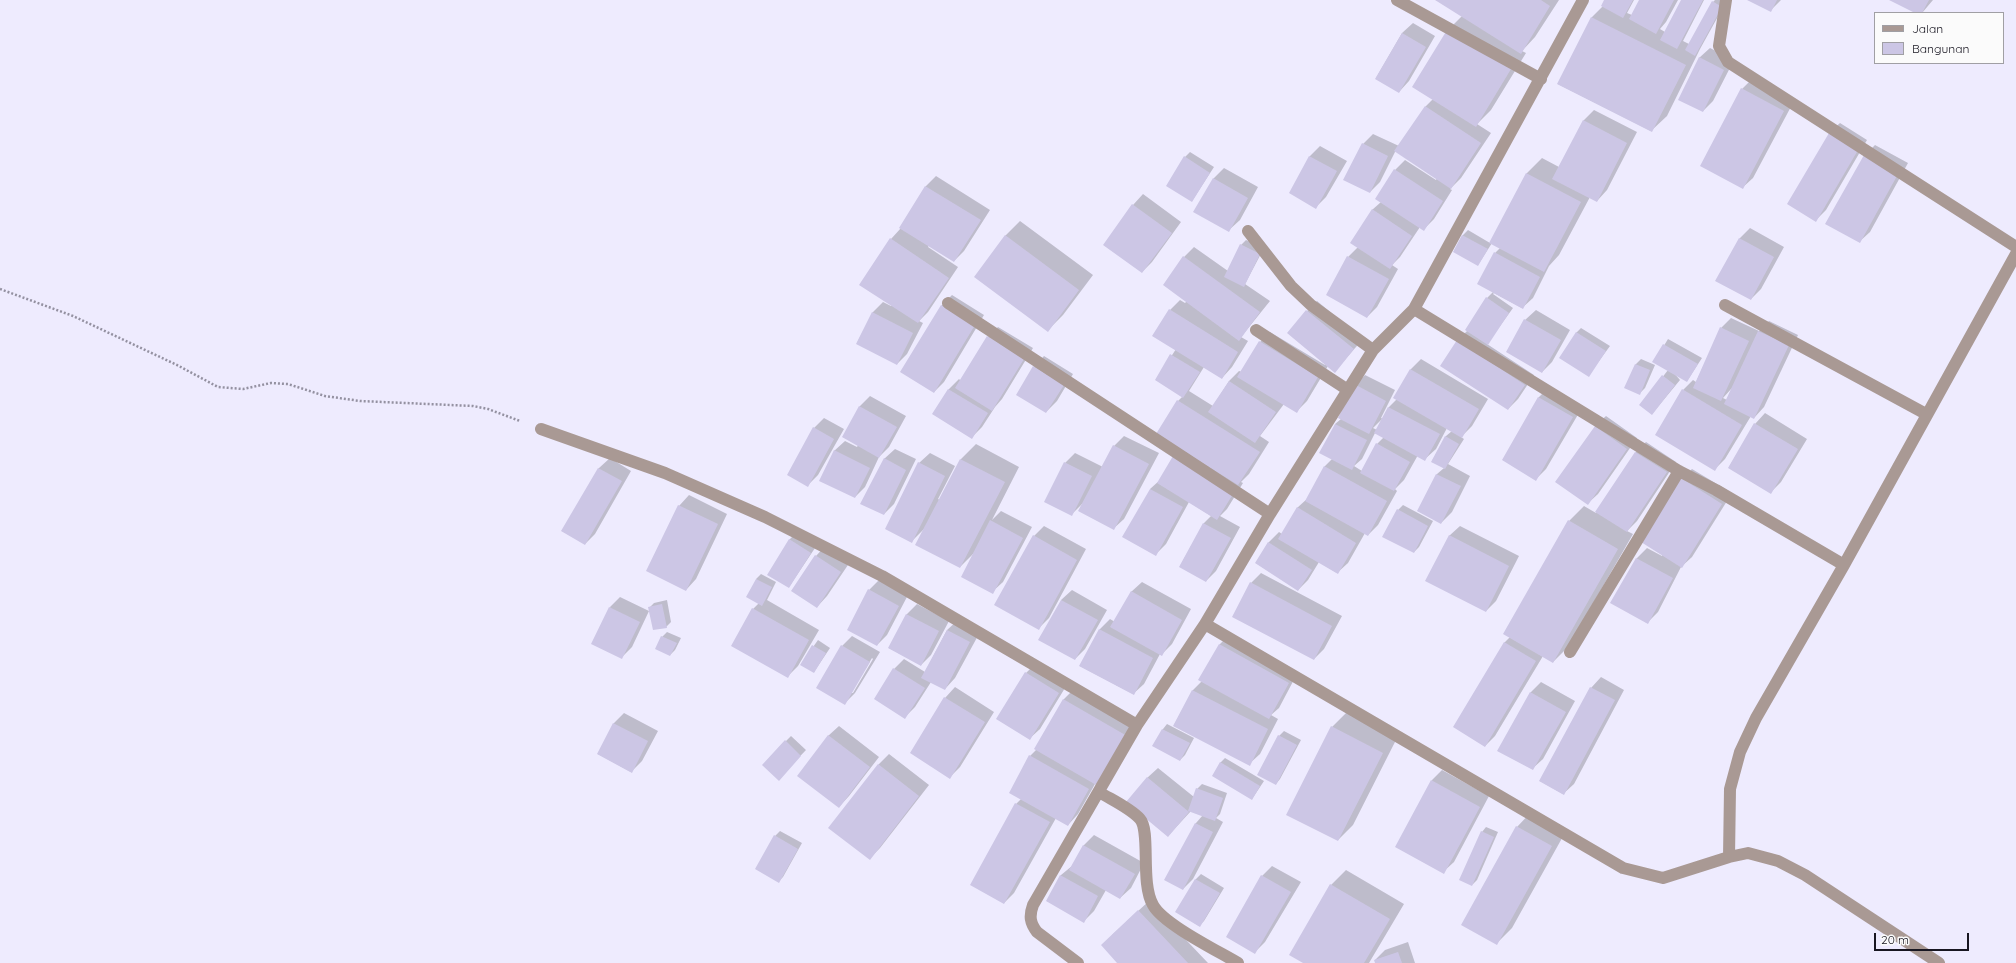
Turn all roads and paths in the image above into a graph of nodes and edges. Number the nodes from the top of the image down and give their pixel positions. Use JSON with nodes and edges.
{"nodes":[{"id":1,"x":1396,"y":0,"type":"edge"},
{"id":2,"x":1583,"y":0,"type":"edge"},
{"id":3,"x":1726,"y":0,"type":"edge"},
{"id":4,"x":1541,"y":79,"type":"junction"},
{"id":5,"x":1248,"y":231,"type":"dead end"},
{"id":6,"x":2016,"y":247,"type":"edge"},
{"id":7,"x":2016,"y":254,"type":"edge"},
{"id":8,"x":0,"y":290,"type":"edge"},
{"id":9,"x":948,"y":303,"type":"dead end"},
{"id":10,"x":1725,"y":305,"type":"dead end"},
{"id":11,"x":1414,"y":308,"type":"junction"},
{"id":12,"x":1256,"y":330,"type":"dead end"},
{"id":13,"x":1373,"y":350,"type":"junction"},
{"id":14,"x":1348,"y":390,"type":"junction"},
{"id":15,"x":1926,"y":414,"type":"junction"},
{"id":16,"x":541,"y":429,"type":"joint"},
{"id":17,"x":1679,"y":471,"type":"junction"},
{"id":18,"x":1270,"y":514,"type":"junction"},
{"id":19,"x":1844,"y":565,"type":"junction"},
{"id":20,"x":1205,"y":624,"type":"junction"},
{"id":21,"x":1570,"y":652,"type":"dead end"},
{"id":22,"x":1137,"y":725,"type":"junction"},
{"id":23,"x":1099,"y":792,"type":"junction"},
{"id":24,"x":1729,"y":857,"type":"junction"},
{"id":25,"x":1078,"y":963,"type":"edge"},
{"id":26,"x":1238,"y":963,"type":"edge"},
{"id":27,"x":1939,"y":963,"type":"edge"}],
"edges":[{"from":1,"to":4,"type":"street"},
{"from":2,"to":4,"type":"street"},
{"from":3,"to":6,"type":"street"},
{"from":4,"to":11,"type":"street"},
{"from":5,"to":13,"type":"street"},
{"from":7,"to":15,"type":"street"},
{"from":8,"to":16,"type":"path"},
{"from":9,"to":18,"type":"street"},
{"from":10,"to":15,"type":"street"},
{"from":11,"to":13,"type":"street"},
{"from":11,"to":17,"type":"street"},
{"from":12,"to":14,"type":"street"},
{"from":13,"to":14,"type":"street"},
{"from":14,"to":18,"type":"street"},
{"from":15,"to":19,"type":"street"},
{"from":16,"to":22,"type":"street"},
{"from":17,"to":19,"type":"street"},
{"from":17,"to":21,"type":"street"},
{"from":18,"to":20,"type":"street"},
{"from":19,"to":24,"type":"street"},
{"from":20,"to":22,"type":"street"},
{"from":20,"to":24,"type":"street"},
{"from":22,"to":23,"type":"street"},
{"from":23,"to":25,"type":"street"},
{"from":23,"to":26,"type":"street"},
{"from":24,"to":27,"type":"street"}]}
